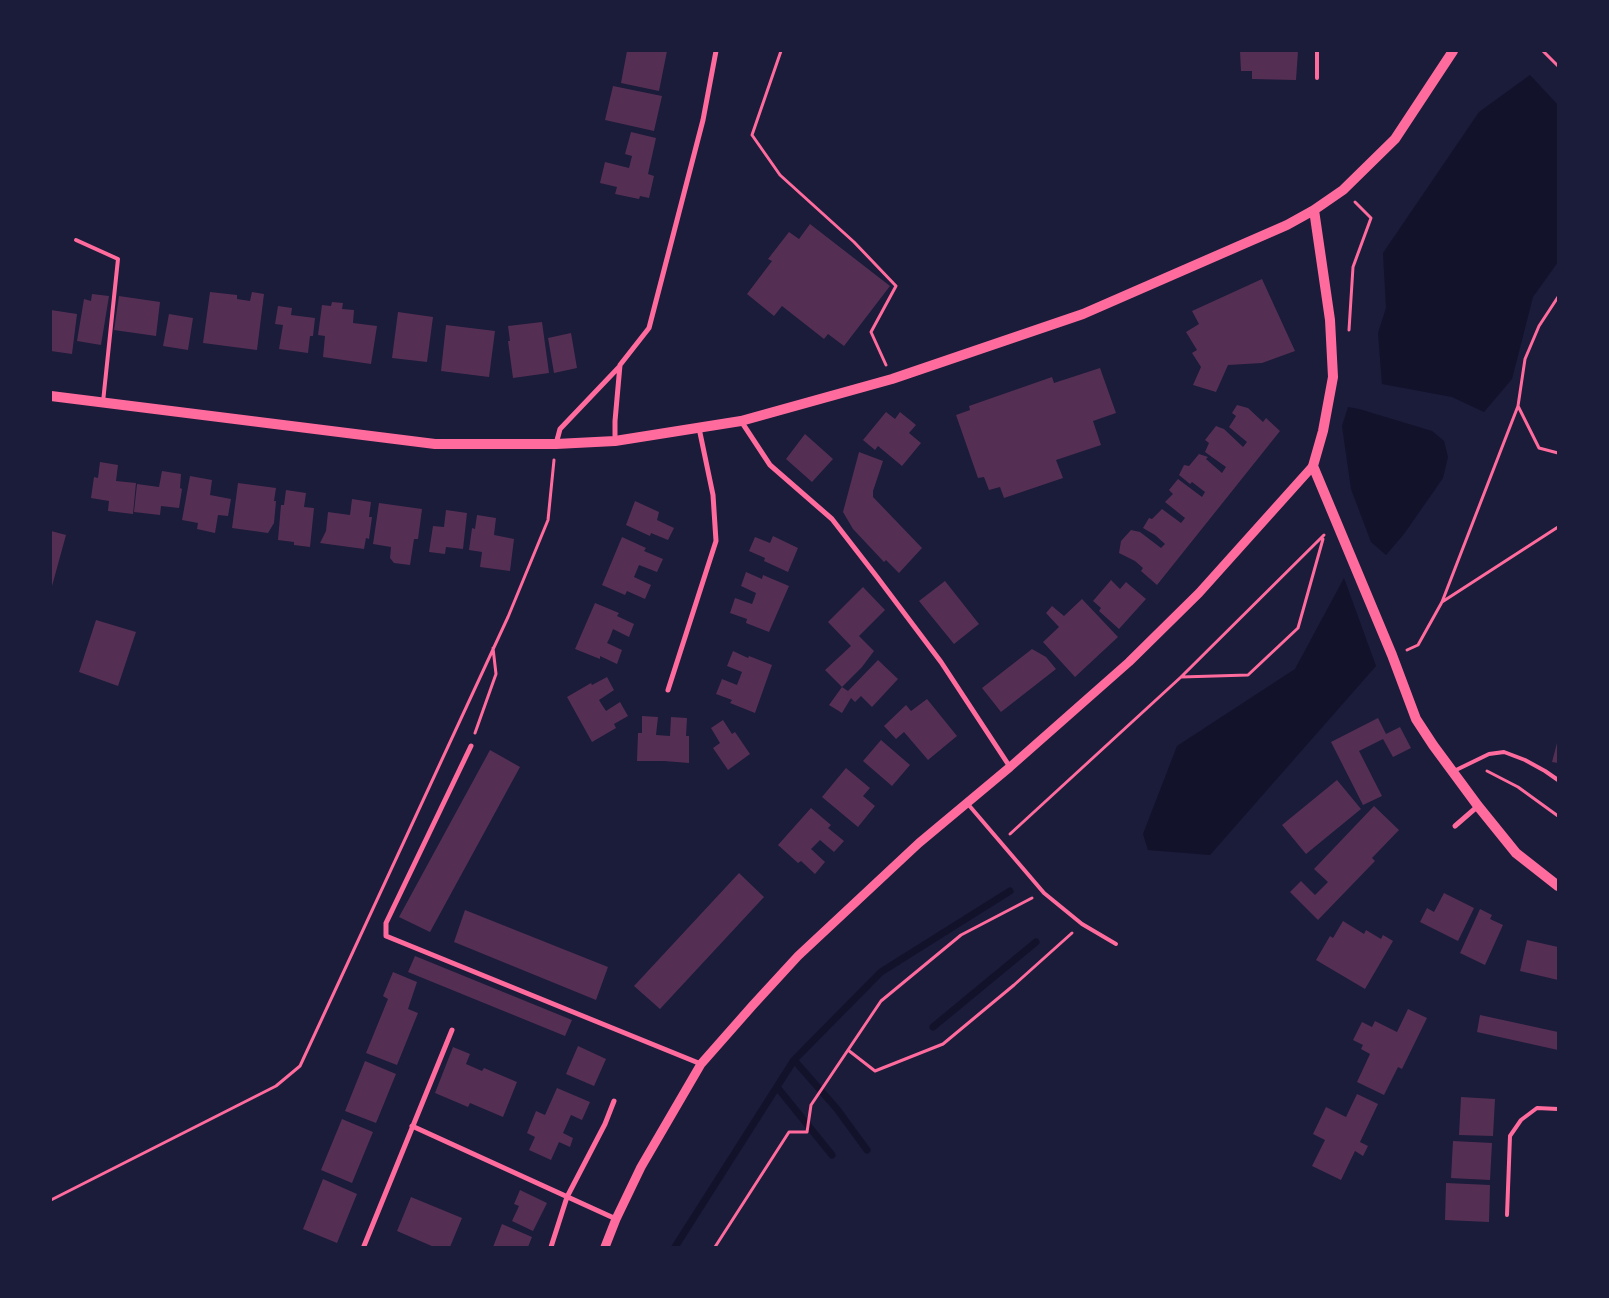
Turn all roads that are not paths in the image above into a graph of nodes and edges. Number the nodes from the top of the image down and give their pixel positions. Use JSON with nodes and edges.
{"nodes":[{"id":1,"x":716,"y":51,"type":"edge"},
{"id":2,"x":1317,"y":51,"type":"edge"},
{"id":3,"x":1453,"y":51,"type":"edge"},
{"id":4,"x":1317,"y":78,"type":"dead end"},
{"id":5,"x":1314,"y":210,"type":"junction"},
{"id":6,"x":76,"y":240,"type":"dead end"},
{"id":7,"x":620,"y":366,"type":"junction"},
{"id":8,"x":51,"y":396,"type":"edge"},
{"id":9,"x":103,"y":402,"type":"junction"},
{"id":10,"x":741,"y":421,"type":"junction"},
{"id":11,"x":699,"y":428,"type":"junction"},
{"id":12,"x":615,"y":441,"type":"junction"},
{"id":13,"x":556,"y":444,"type":"junction"},
{"id":14,"x":1313,"y":466,"type":"junction"},
{"id":15,"x":668,"y":690,"type":"dead end"},
{"id":16,"x":470,"y":746,"type":"road end"},
{"id":17,"x":1010,"y":767,"type":"junction"},
{"id":18,"x":1452,"y":772,"type":"junction"},
{"id":19,"x":1558,"y":780,"type":"edge"},
{"id":20,"x":967,"y":803,"type":"junction"},
{"id":21,"x":1478,"y":806,"type":"junction"},
{"id":22,"x":1455,"y":826,"type":"dead end"},
{"id":23,"x":1558,"y":886,"type":"edge"},
{"id":24,"x":1116,"y":944,"type":"dead end"},
{"id":25,"x":452,"y":1030,"type":"dead end"},
{"id":26,"x":701,"y":1064,"type":"junction"},
{"id":27,"x":614,"y":1101,"type":"dead end"},
{"id":28,"x":1558,"y":1109,"type":"edge"},
{"id":29,"x":412,"y":1126,"type":"junction"},
{"id":30,"x":567,"y":1197,"type":"junction"},
{"id":31,"x":1507,"y":1214,"type":"dead end"},
{"id":32,"x":616,"y":1219,"type":"junction"},
{"id":33,"x":364,"y":1246,"type":"edge"},
{"id":34,"x":551,"y":1247,"type":"edge"},
{"id":35,"x":605,"y":1247,"type":"edge"}],
"edges":[{"from":1,"to":7,"type":"street"},
{"from":2,"to":4,"type":"lane"},
{"from":3,"to":5,"type":"main road"},
{"from":5,"to":10,"type":"main road"},
{"from":5,"to":14,"type":"main road"},
{"from":6,"to":9,"type":"lane"},
{"from":7,"to":12,"type":"street"},
{"from":7,"to":13,"type":"street"},
{"from":8,"to":9,"type":"main road"},
{"from":9,"to":13,"type":"main road"},
{"from":10,"to":11,"type":"main road"},
{"from":10,"to":17,"type":"street"},
{"from":11,"to":12,"type":"main road"},
{"from":11,"to":15,"type":"street"},
{"from":12,"to":13,"type":"main road"},
{"from":14,"to":17,"type":"street"},
{"from":14,"to":18,"type":"main road"},
{"from":16,"to":26,"type":"street"},
{"from":17,"to":20,"type":"street"},
{"from":18,"to":19,"type":"lane"},
{"from":18,"to":21,"type":"main road"},
{"from":20,"to":24,"type":"lane"},
{"from":20,"to":26,"type":"street"},
{"from":21,"to":22,"type":"street"},
{"from":21,"to":23,"type":"main road"},
{"from":25,"to":29,"type":"street"},
{"from":26,"to":32,"type":"street"},
{"from":27,"to":30,"type":"street"},
{"from":28,"to":31,"type":"lane"},
{"from":29,"to":30,"type":"street"},
{"from":29,"to":33,"type":"street"},
{"from":30,"to":32,"type":"street"},
{"from":30,"to":34,"type":"street"},
{"from":32,"to":35,"type":"street"}]}
